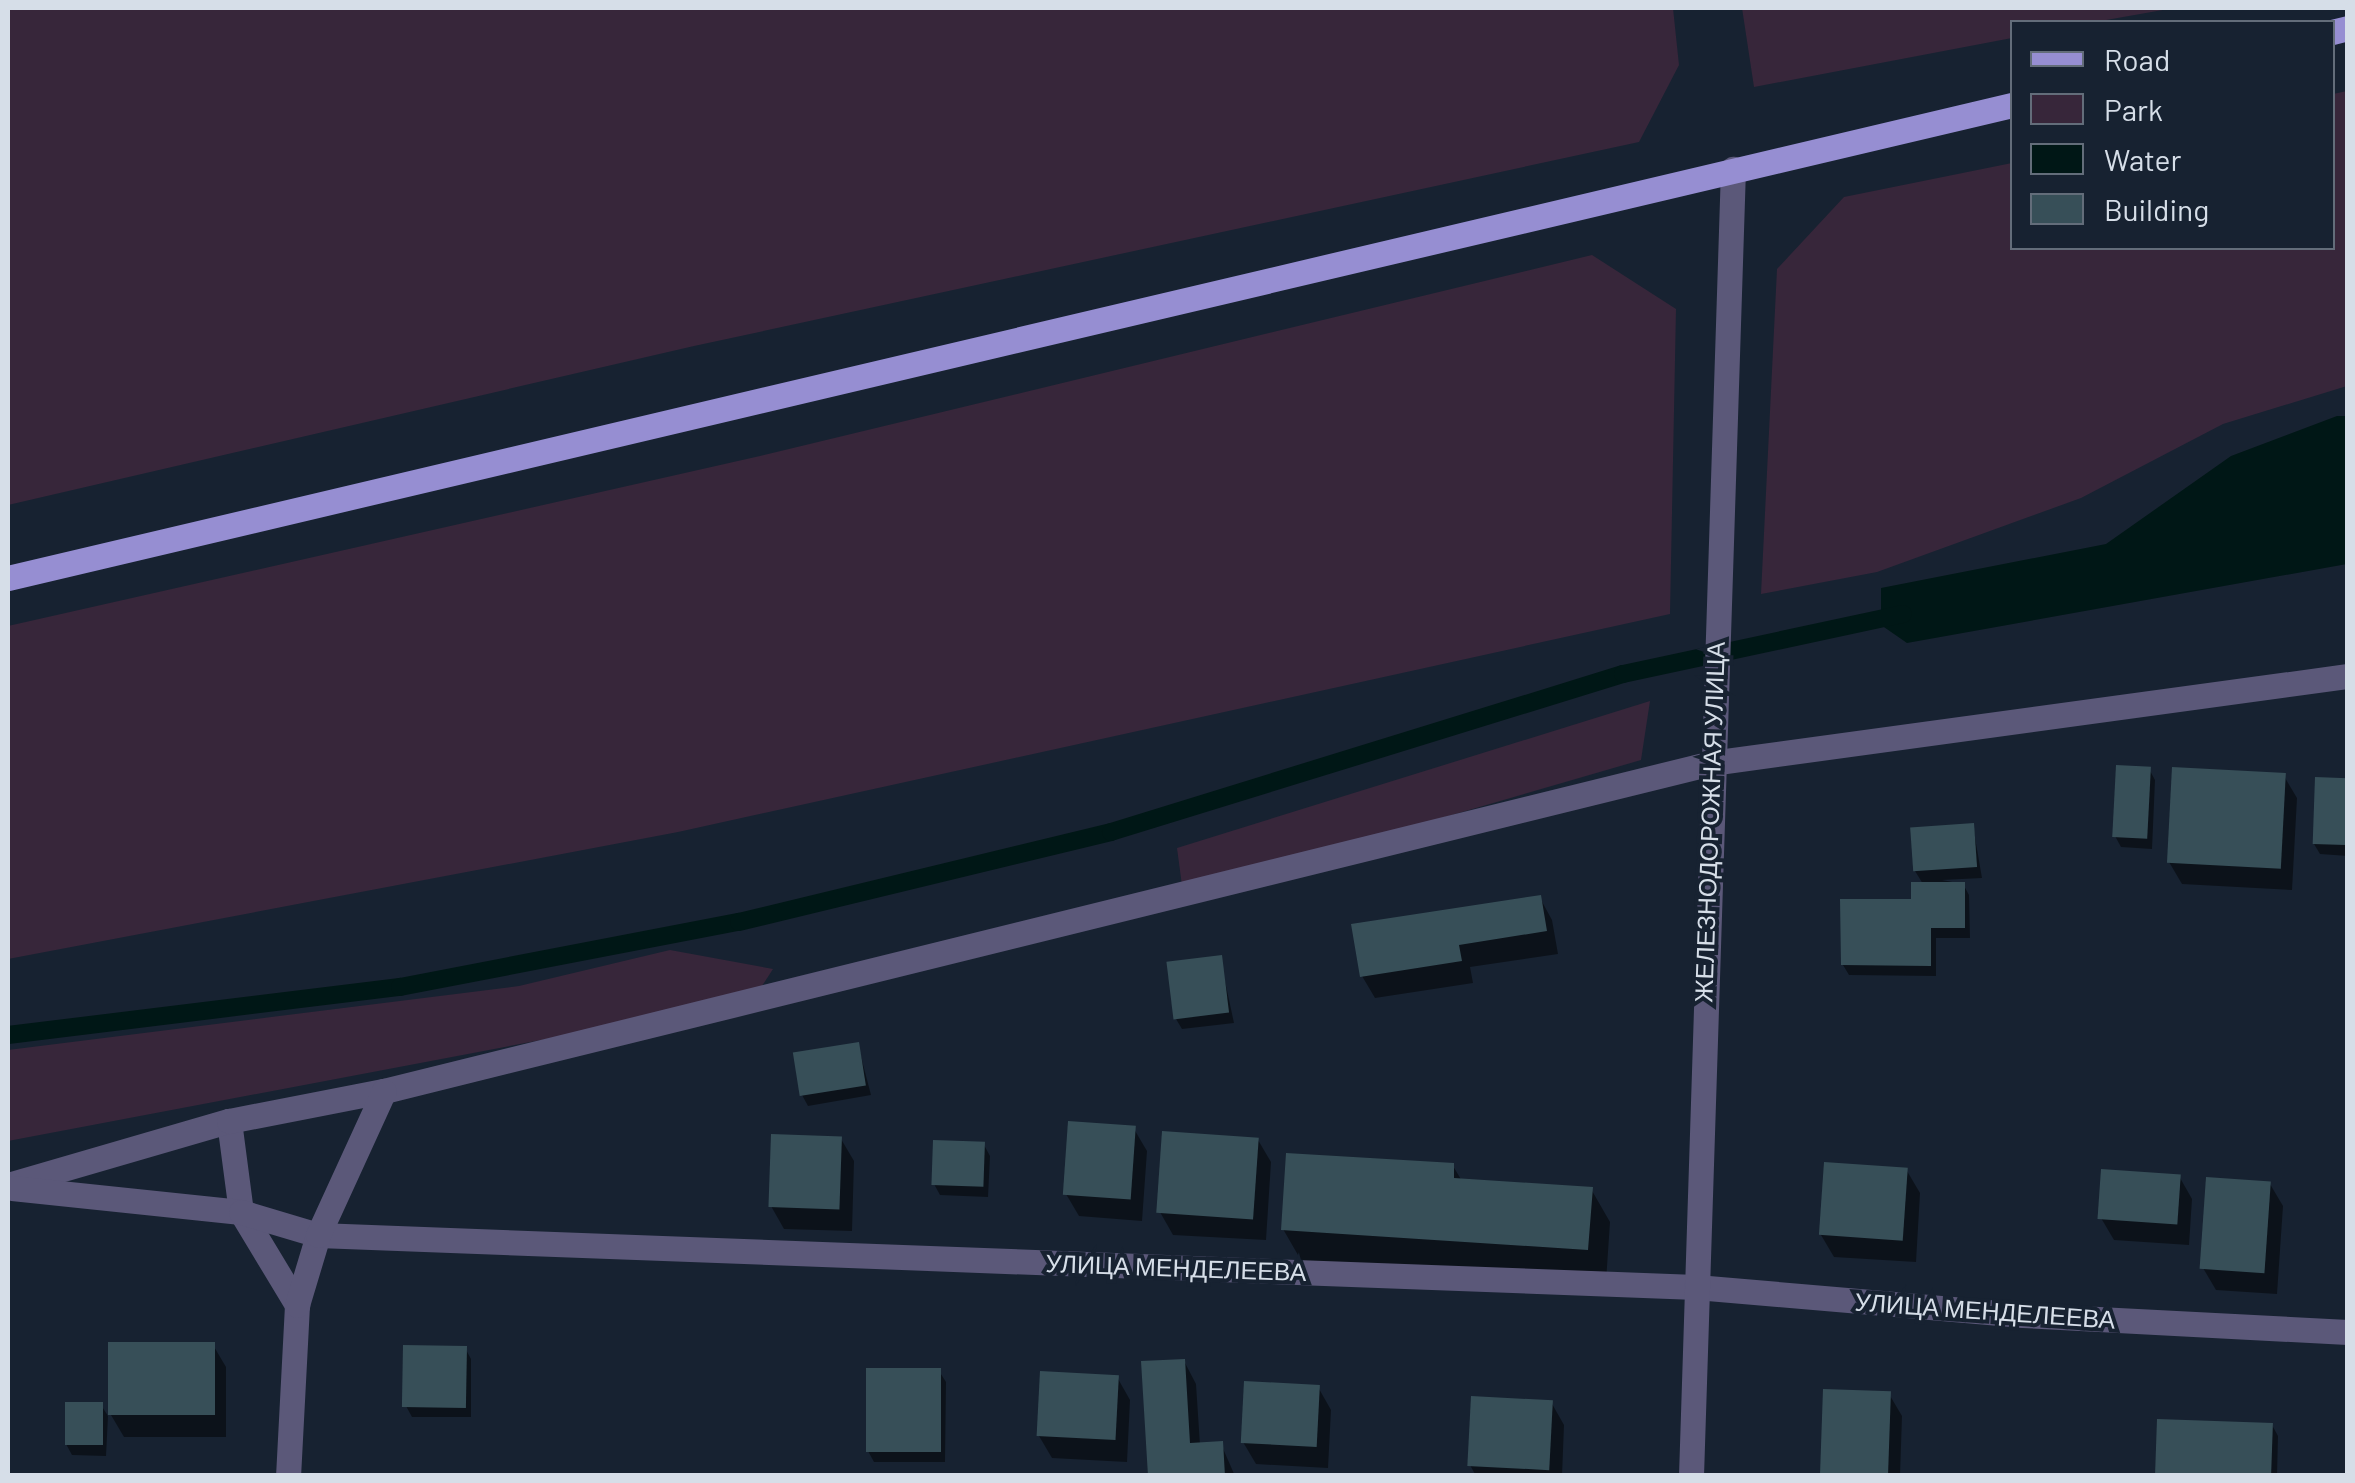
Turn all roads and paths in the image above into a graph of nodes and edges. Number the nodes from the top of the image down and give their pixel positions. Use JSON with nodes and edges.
{"nodes":[{"id":1,"x":2010,"y":105,"type":"edge"},
{"id":2,"x":1734,"y":169,"type":"junction"},
{"id":3,"x":8,"y":578,"type":"edge"},
{"id":4,"x":2348,"y":676,"type":"edge"},
{"id":5,"x":1711,"y":762,"type":"junction"},
{"id":6,"x":384,"y":1091,"type":"junction"},
{"id":7,"x":229,"y":1121,"type":"junction"},
{"id":8,"x":8,"y":1186,"type":"edge"},
{"id":9,"x":241,"y":1212,"type":"junction"},
{"id":10,"x":318,"y":1235,"type":"junction"},
{"id":11,"x":1696,"y":1287,"type":"junction"},
{"id":12,"x":297,"y":1305,"type":"junction"},
{"id":13,"x":2348,"y":1332,"type":"edge"},
{"id":14,"x":288,"y":1476,"type":"edge"},
{"id":15,"x":1690,"y":1476,"type":"edge"}],
"edges":[{"from":1,"to":2,"type":"main road"},
{"from":2,"to":3,"type":"main road"},
{"from":2,"to":5,"type":"street","name":"ЖЕЛЕЗНОДОРОЖНАЯ УЛИЦА"},
{"from":4,"to":5,"type":"street"},
{"from":5,"to":6,"type":"street"},
{"from":5,"to":11,"type":"street","name":"ЖЕЛЕЗНОДОРОЖНАЯ УЛИЦА"},
{"from":6,"to":7,"type":"street"},
{"from":6,"to":10,"type":"street"},
{"from":7,"to":8,"type":"street"},
{"from":7,"to":9,"type":"street"},
{"from":8,"to":9,"type":"street","name":"УЛИЦА МЕНДЕЛЕЕВА"},
{"from":9,"to":10,"type":"street","name":"УЛИЦА МЕНДЕЛЕЕВА"},
{"from":9,"to":12,"type":"street"},
{"from":10,"to":11,"type":"street","name":"УЛИЦА МЕНДЕЛЕЕВА"},
{"from":10,"to":12,"type":"street"},
{"from":11,"to":13,"type":"street","name":"УЛИЦА МЕНДЕЛЕЕВА"},
{"from":11,"to":15,"type":"street","name":"ЖЕЛЕЗНОДОРОЖНАЯ УЛИЦА"},
{"from":12,"to":14,"type":"street"}]}
